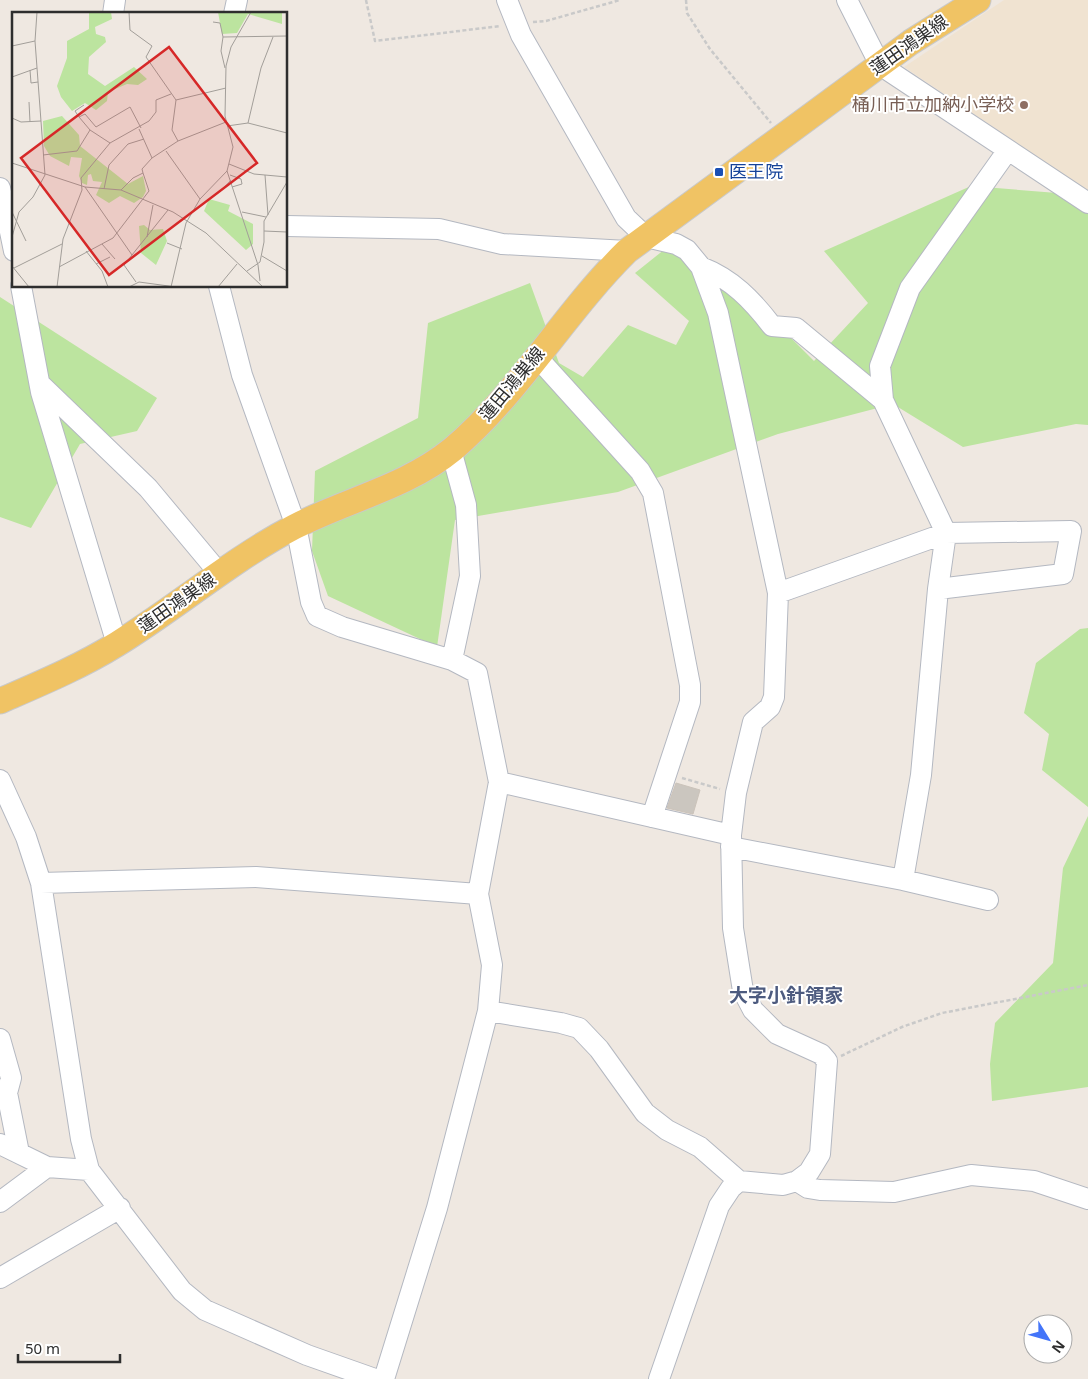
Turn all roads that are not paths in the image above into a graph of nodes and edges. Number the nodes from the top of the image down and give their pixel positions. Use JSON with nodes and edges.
{"nodes":[{"id":1,"x":507,"y":0,"type":"edge"},
{"id":2,"x":847,"y":0,"type":"edge"},
{"id":3,"x":978,"y":0,"type":"edge"},
{"id":4,"x":880,"y":64,"type":"junction"},
{"id":5,"x":1008,"y":150,"type":"junction"},
{"id":6,"x":0,"y":188,"type":"edge"},
{"id":7,"x":1088,"y":203,"type":"edge"},
{"id":8,"x":288,"y":226,"type":"edge"},
{"id":9,"x":11,"y":227,"type":"edge"},
{"id":10,"x":637,"y":244,"type":"junction"},
{"id":11,"x":701,"y":267,"type":"junction"},
{"id":12,"x":21,"y":288,"type":"edge"},
{"id":13,"x":220,"y":288,"type":"edge"},
{"id":14,"x":536,"y":356,"type":"junction"},
{"id":15,"x":40,"y":384,"type":"junction"},
{"id":16,"x":883,"y":400,"type":"junction"},
{"id":17,"x":451,"y":450,"type":"junction"},
{"id":18,"x":296,"y":526,"type":"junction"},
{"id":19,"x":1079,"y":532,"type":"edge"},
{"id":20,"x":946,"y":533,"type":"junction"},
{"id":21,"x":219,"y":573,"type":"junction"},
{"id":22,"x":938,"y":589,"type":"junction"},
{"id":23,"x":778,"y":593,"type":"junction"},
{"id":24,"x":116,"y":644,"type":"junction"},
{"id":25,"x":452,"y":660,"type":"junction"},
{"id":26,"x":0,"y":701,"type":"edge"},
{"id":27,"x":0,"y":780,"type":"edge"},
{"id":28,"x":499,"y":782,"type":"junction"},
{"id":29,"x":652,"y":817,"type":"junction"},
{"id":30,"x":731,"y":841,"type":"junction"},
{"id":31,"x":903,"y":880,"type":"junction"},
{"id":32,"x":41,"y":883,"type":"junction"},
{"id":33,"x":478,"y":894,"type":"junction"},
{"id":34,"x":988,"y":900,"type":"dead end"},
{"id":35,"x":488,"y":1012,"type":"junction"},
{"id":36,"x":0,"y":1039,"type":"edge"},
{"id":37,"x":0,"y":1144,"type":"edge"},
{"id":38,"x":18,"y":1152,"type":"junction"},
{"id":39,"x":47,"y":1167,"type":"junction"},
{"id":40,"x":89,"y":1170,"type":"junction"},
{"id":41,"x":740,"y":1181,"type":"junction"},
{"id":42,"x":797,"y":1181,"type":"junction"},
{"id":43,"x":1088,"y":1200,"type":"edge"},
{"id":44,"x":0,"y":1202,"type":"edge"},
{"id":45,"x":120,"y":1208,"type":"junction"},
{"id":46,"x":0,"y":1278,"type":"edge"},
{"id":47,"x":361,"y":1377,"type":"edge"},
{"id":48,"x":384,"y":1379,"type":"edge"},
{"id":49,"x":658,"y":1379,"type":"edge"}],
"edges":[{"from":1,"to":10,"type":"street"},
{"from":2,"to":4,"type":"street"},
{"from":3,"to":4,"type":"main road","name":"蓮田鴻巣線"},
{"from":4,"to":5,"type":"street"},
{"from":4,"to":10,"type":"main road","name":"蓮田鴻巣線"},
{"from":5,"to":7,"type":"street"},
{"from":5,"to":16,"type":"street"},
{"from":6,"to":9,"type":"street"},
{"from":8,"to":10,"type":"street"},
{"from":10,"to":11,"type":"street"},
{"from":10,"to":14,"type":"main road","name":"蓮田鴻巣線"},
{"from":11,"to":16,"type":"street"},
{"from":11,"to":23,"type":"street"},
{"from":12,"to":15,"type":"street"},
{"from":13,"to":18,"type":"street"},
{"from":14,"to":17,"type":"main road","name":"蓮田鴻巣線"},
{"from":14,"to":29,"type":"street"},
{"from":15,"to":21,"type":"street"},
{"from":15,"to":24,"type":"street"},
{"from":16,"to":20,"type":"street"},
{"from":17,"to":18,"type":"main road","name":"蓮田鴻巣線"},
{"from":17,"to":25,"type":"street"},
{"from":18,"to":21,"type":"main road","name":"蓮田鴻巣線"},
{"from":18,"to":25,"type":"street"},
{"from":19,"to":20,"type":"street"},
{"from":19,"to":22,"type":"street"},
{"from":20,"to":22,"type":"street"},
{"from":20,"to":23,"type":"street"},
{"from":21,"to":24,"type":"main road","name":"蓮田鴻巣線"},
{"from":22,"to":31,"type":"street"},
{"from":23,"to":30,"type":"street"},
{"from":24,"to":26,"type":"main road","name":"蓮田鴻巣線"},
{"from":25,"to":28,"type":"street"},
{"from":27,"to":32,"type":"street"},
{"from":28,"to":29,"type":"street"},
{"from":28,"to":33,"type":"street"},
{"from":29,"to":30,"type":"street"},
{"from":30,"to":31,"type":"street"},
{"from":30,"to":42,"type":"street"},
{"from":31,"to":34,"type":"street"},
{"from":32,"to":33,"type":"street"},
{"from":32,"to":40,"type":"street"},
{"from":33,"to":35,"type":"street"},
{"from":35,"to":41,"type":"street"},
{"from":35,"to":48,"type":"street"},
{"from":36,"to":38,"type":"street"},
{"from":37,"to":38,"type":"street"},
{"from":38,"to":39,"type":"street"},
{"from":39,"to":40,"type":"street"},
{"from":39,"to":44,"type":"street"},
{"from":40,"to":45,"type":"street"},
{"from":41,"to":42,"type":"street"},
{"from":41,"to":49,"type":"street"},
{"from":42,"to":43,"type":"street"},
{"from":45,"to":46,"type":"street"},
{"from":45,"to":47,"type":"street"}]}
